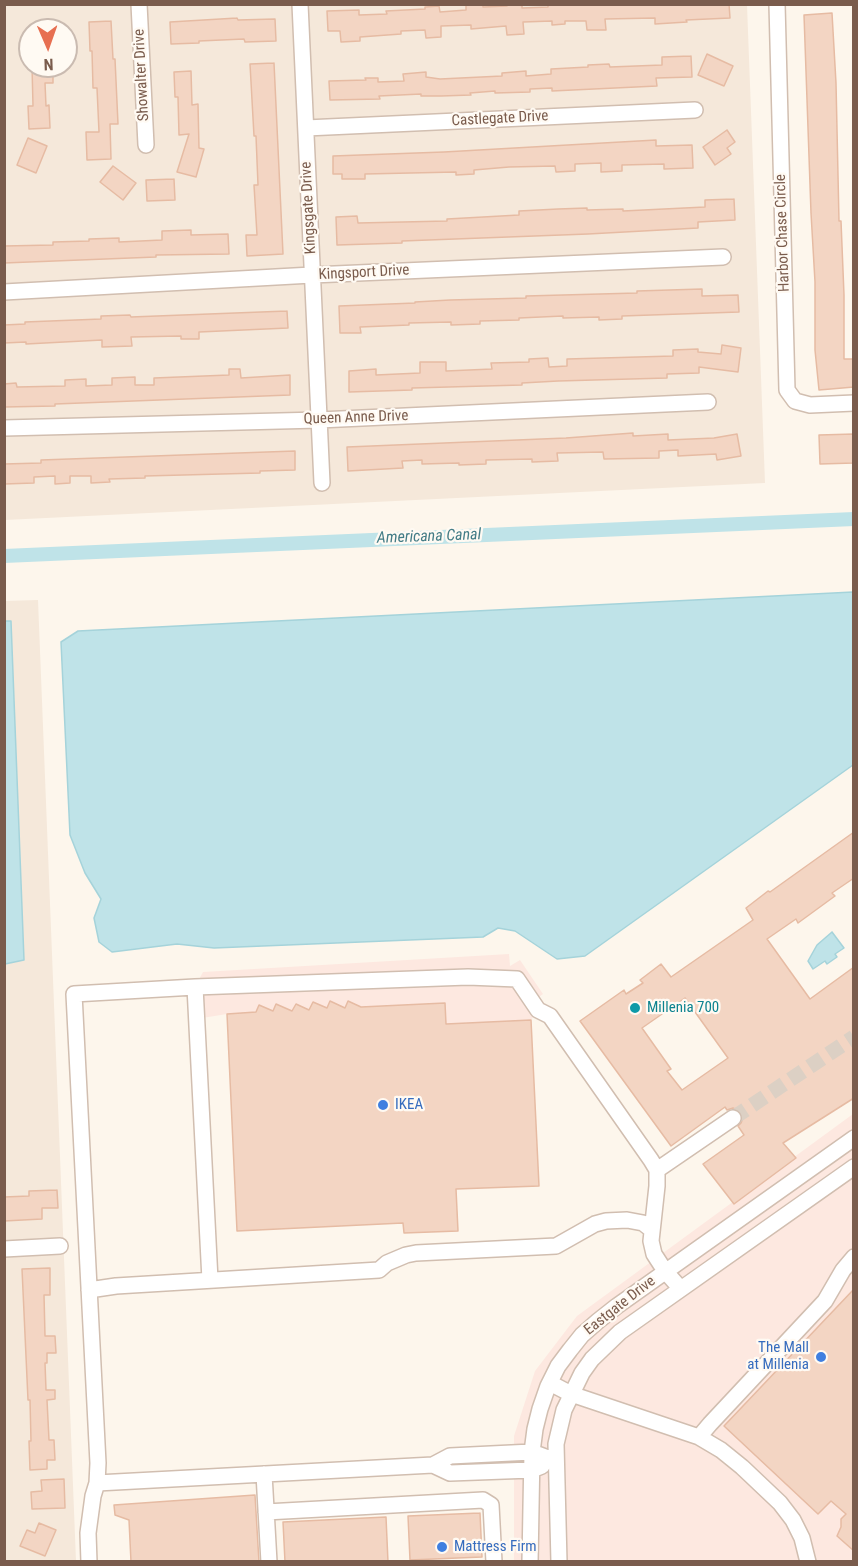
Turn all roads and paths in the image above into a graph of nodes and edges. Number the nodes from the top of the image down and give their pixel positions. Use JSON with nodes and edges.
{"nodes":[{"id":1,"x":139,"y":4,"type":"edge"},
{"id":2,"x":300,"y":4,"type":"edge"},
{"id":3,"x":777,"y":4,"type":"edge"},
{"id":4,"x":695,"y":110,"type":"dead end"},
{"id":5,"x":306,"y":128,"type":"junction"},
{"id":6,"x":146,"y":146,"type":"dead end"},
{"id":7,"x":723,"y":257,"type":"dead end"},
{"id":8,"x":312,"y":276,"type":"junction"},
{"id":9,"x":4,"y":292,"type":"edge"},
{"id":10,"x":708,"y":402,"type":"dead end"},
{"id":11,"x":854,"y":403,"type":"edge"},
{"id":12,"x":319,"y":420,"type":"junction"},
{"id":13,"x":4,"y":428,"type":"edge"},
{"id":14,"x":322,"y":483,"type":"dead end"},
{"id":15,"x":195,"y":987,"type":"junction"},
{"id":16,"x":733,"y":1118,"type":"tunnel mouth"},
{"id":17,"x":854,"y":1138,"type":"edge"},
{"id":18,"x":854,"y":1167,"type":"edge"},
{"id":19,"x":657,"y":1170,"type":"junction"},
{"id":20,"x":652,"y":1230,"type":"junction"},
{"id":21,"x":60,"y":1246,"type":"dead end"},
{"id":22,"x":4,"y":1249,"type":"edge"},
{"id":23,"x":854,"y":1257,"type":"edge"},
{"id":24,"x":665,"y":1272,"type":"junction"},
{"id":25,"x":210,"y":1280,"type":"junction"},
{"id":26,"x":681,"y":1289,"type":"junction"},
{"id":27,"x":89,"y":1290,"type":"junction"},
{"id":28,"x":550,"y":1383,"type":"junction"},
{"id":29,"x":571,"y":1394,"type":"junction"},
{"id":30,"x":699,"y":1437,"type":"junction"},
{"id":31,"x":532,"y":1452,"type":"junction"},
{"id":32,"x":556,"y":1461,"type":"junction"},
{"id":33,"x":433,"y":1465,"type":"junction"},
{"id":34,"x":532,"y":1470,"type":"junction"},
{"id":35,"x":264,"y":1474,"type":"junction"},
{"id":36,"x":97,"y":1483,"type":"junction"},
{"id":37,"x":266,"y":1512,"type":"junction"},
{"id":38,"x":90,"y":1562,"type":"edge"},
{"id":39,"x":269,"y":1562,"type":"edge"},
{"id":40,"x":494,"y":1562,"type":"edge"},
{"id":41,"x":530,"y":1562,"type":"edge"},
{"id":42,"x":559,"y":1562,"type":"edge"},
{"id":43,"x":808,"y":1562,"type":"edge"}],
"edges":[{"from":1,"to":6,"type":"street","name":"Showalter Drive"},
{"from":2,"to":5,"type":"street","name":"Kingsgate Drive"},
{"from":3,"to":11,"type":"street","name":"Harbor Chase Circle"},
{"from":4,"to":5,"type":"street","name":"Castlegate Drive"},
{"from":5,"to":8,"type":"street","name":"Kingsgate Drive"},
{"from":7,"to":8,"type":"street","name":"Kingsport Drive"},
{"from":8,"to":9,"type":"street","name":"Kingsport Drive"},
{"from":8,"to":12,"type":"street","name":"Kingsgate Drive"},
{"from":10,"to":12,"type":"street","name":"Queen Anne Drive"},
{"from":12,"to":13,"type":"street","name":"Queen Anne Drive"},
{"from":12,"to":14,"type":"street","name":"Kingsgate Drive"},
{"from":15,"to":19,"type":"street"},
{"from":15,"to":25,"type":"street"},
{"from":15,"to":27,"type":"street"},
{"from":16,"to":19,"type":"street"},
{"from":17,"to":24,"type":"street","name":"Eastgate Drive"},
{"from":18,"to":26,"type":"street","name":"Eastgate Drive"},
{"from":19,"to":20,"type":"street"},
{"from":20,"to":24,"type":"street"},
{"from":20,"to":25,"type":"street"},
{"from":21,"to":22,"type":"street"},
{"from":23,"to":30,"type":"street"},
{"from":24,"to":26,"type":"street"},
{"from":24,"to":28,"type":"street","name":"Eastgate Drive"},
{"from":25,"to":27,"type":"street"},
{"from":26,"to":29,"type":"street","name":"Eastgate Drive"},
{"from":27,"to":36,"type":"street"},
{"from":28,"to":29,"type":"street"},
{"from":28,"to":31,"type":"street","name":"Eastgate Drive"},
{"from":29,"to":30,"type":"street"},
{"from":29,"to":32,"type":"street","name":"Eastgate Drive"},
{"from":30,"to":43,"type":"street"},
{"from":31,"to":32,"type":"street"},
{"from":31,"to":33,"type":"street"},
{"from":31,"to":34,"type":"street","name":"Eastgate Drive"},
{"from":32,"to":34,"type":"street"},
{"from":32,"to":42,"type":"street","name":"Eastgate Drive"},
{"from":33,"to":34,"type":"street"},
{"from":33,"to":35,"type":"street"},
{"from":34,"to":41,"type":"street","name":"Eastgate Drive"},
{"from":35,"to":36,"type":"street"},
{"from":35,"to":37,"type":"street"},
{"from":36,"to":38,"type":"street"},
{"from":37,"to":39,"type":"street"},
{"from":37,"to":40,"type":"street"}]}
